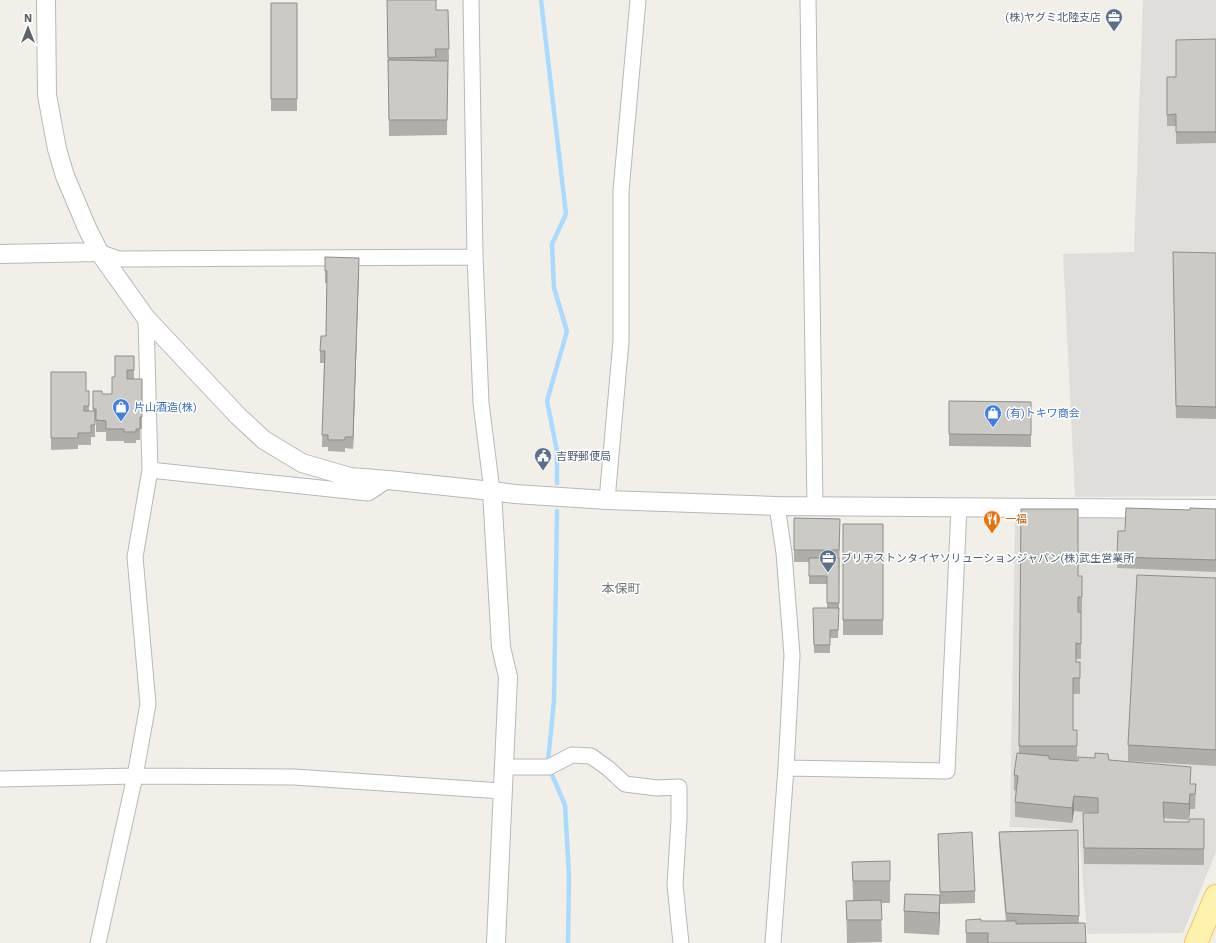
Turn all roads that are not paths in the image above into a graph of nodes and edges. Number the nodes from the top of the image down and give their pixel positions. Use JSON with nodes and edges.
{"nodes":[{"id":1,"x":46,"y":0,"type":"edge"},
{"id":2,"x":471,"y":0,"type":"edge"},
{"id":3,"x":638,"y":0,"type":"edge"},
{"id":4,"x":808,"y":0,"type":"edge"},
{"id":5,"x":99,"y":252,"type":"junction"},
{"id":6,"x":0,"y":254,"type":"edge"},
{"id":7,"x":474,"y":257,"type":"junction"},
{"id":8,"x":146,"y":318,"type":"junction"},
{"id":9,"x":150,"y":470,"type":"junction"},
{"id":10,"x":388,"y":480,"type":"junction"},
{"id":11,"x":492,"y":491,"type":"junction"},
{"id":12,"x":607,"y":500,"type":"junction"},
{"id":13,"x":777,"y":506,"type":"junction"},
{"id":14,"x":815,"y":506,"type":"junction"},
{"id":15,"x":959,"y":507,"type":"junction"},
{"id":16,"x":1216,"y":509,"type":"edge"},
{"id":17,"x":503,"y":767,"type":"junction"},
{"id":18,"x":786,"y":768,"type":"junction"},
{"id":19,"x":135,"y":776,"type":"junction"},
{"id":20,"x":0,"y":779,"type":"edge"},
{"id":21,"x":502,"y":791,"type":"junction"},
{"id":22,"x":1216,"y":896,"type":"edge"},
{"id":23,"x":98,"y":943,"type":"edge"},
{"id":24,"x":496,"y":943,"type":"edge"},
{"id":25,"x":681,"y":943,"type":"edge"},
{"id":26,"x":773,"y":943,"type":"edge"},
{"id":27,"x":1196,"y":943,"type":"edge"}],
"edges":[{"from":1,"to":5,"type":"street"},
{"from":2,"to":7,"type":"street"},
{"from":3,"to":12,"type":"street"},
{"from":4,"to":14,"type":"street"},
{"from":5,"to":6,"type":"street"},
{"from":5,"to":7,"type":"street"},
{"from":5,"to":8,"type":"street"},
{"from":7,"to":11,"type":"street"},
{"from":8,"to":9,"type":"street"},
{"from":8,"to":10,"type":"street"},
{"from":9,"to":10,"type":"street"},
{"from":9,"to":19,"type":"street"},
{"from":10,"to":11,"type":"street"},
{"from":11,"to":12,"type":"street"},
{"from":11,"to":17,"type":"street"},
{"from":12,"to":13,"type":"street"},
{"from":13,"to":14,"type":"street"},
{"from":13,"to":18,"type":"street"},
{"from":14,"to":15,"type":"street"},
{"from":15,"to":16,"type":"street"},
{"from":15,"to":18,"type":"street"},
{"from":17,"to":21,"type":"street"},
{"from":17,"to":25,"type":"street"},
{"from":18,"to":26,"type":"street"},
{"from":19,"to":20,"type":"street"},
{"from":19,"to":21,"type":"street"},
{"from":19,"to":23,"type":"street"},
{"from":21,"to":24,"type":"street"},
{"from":22,"to":27,"type":"main road"}]}
